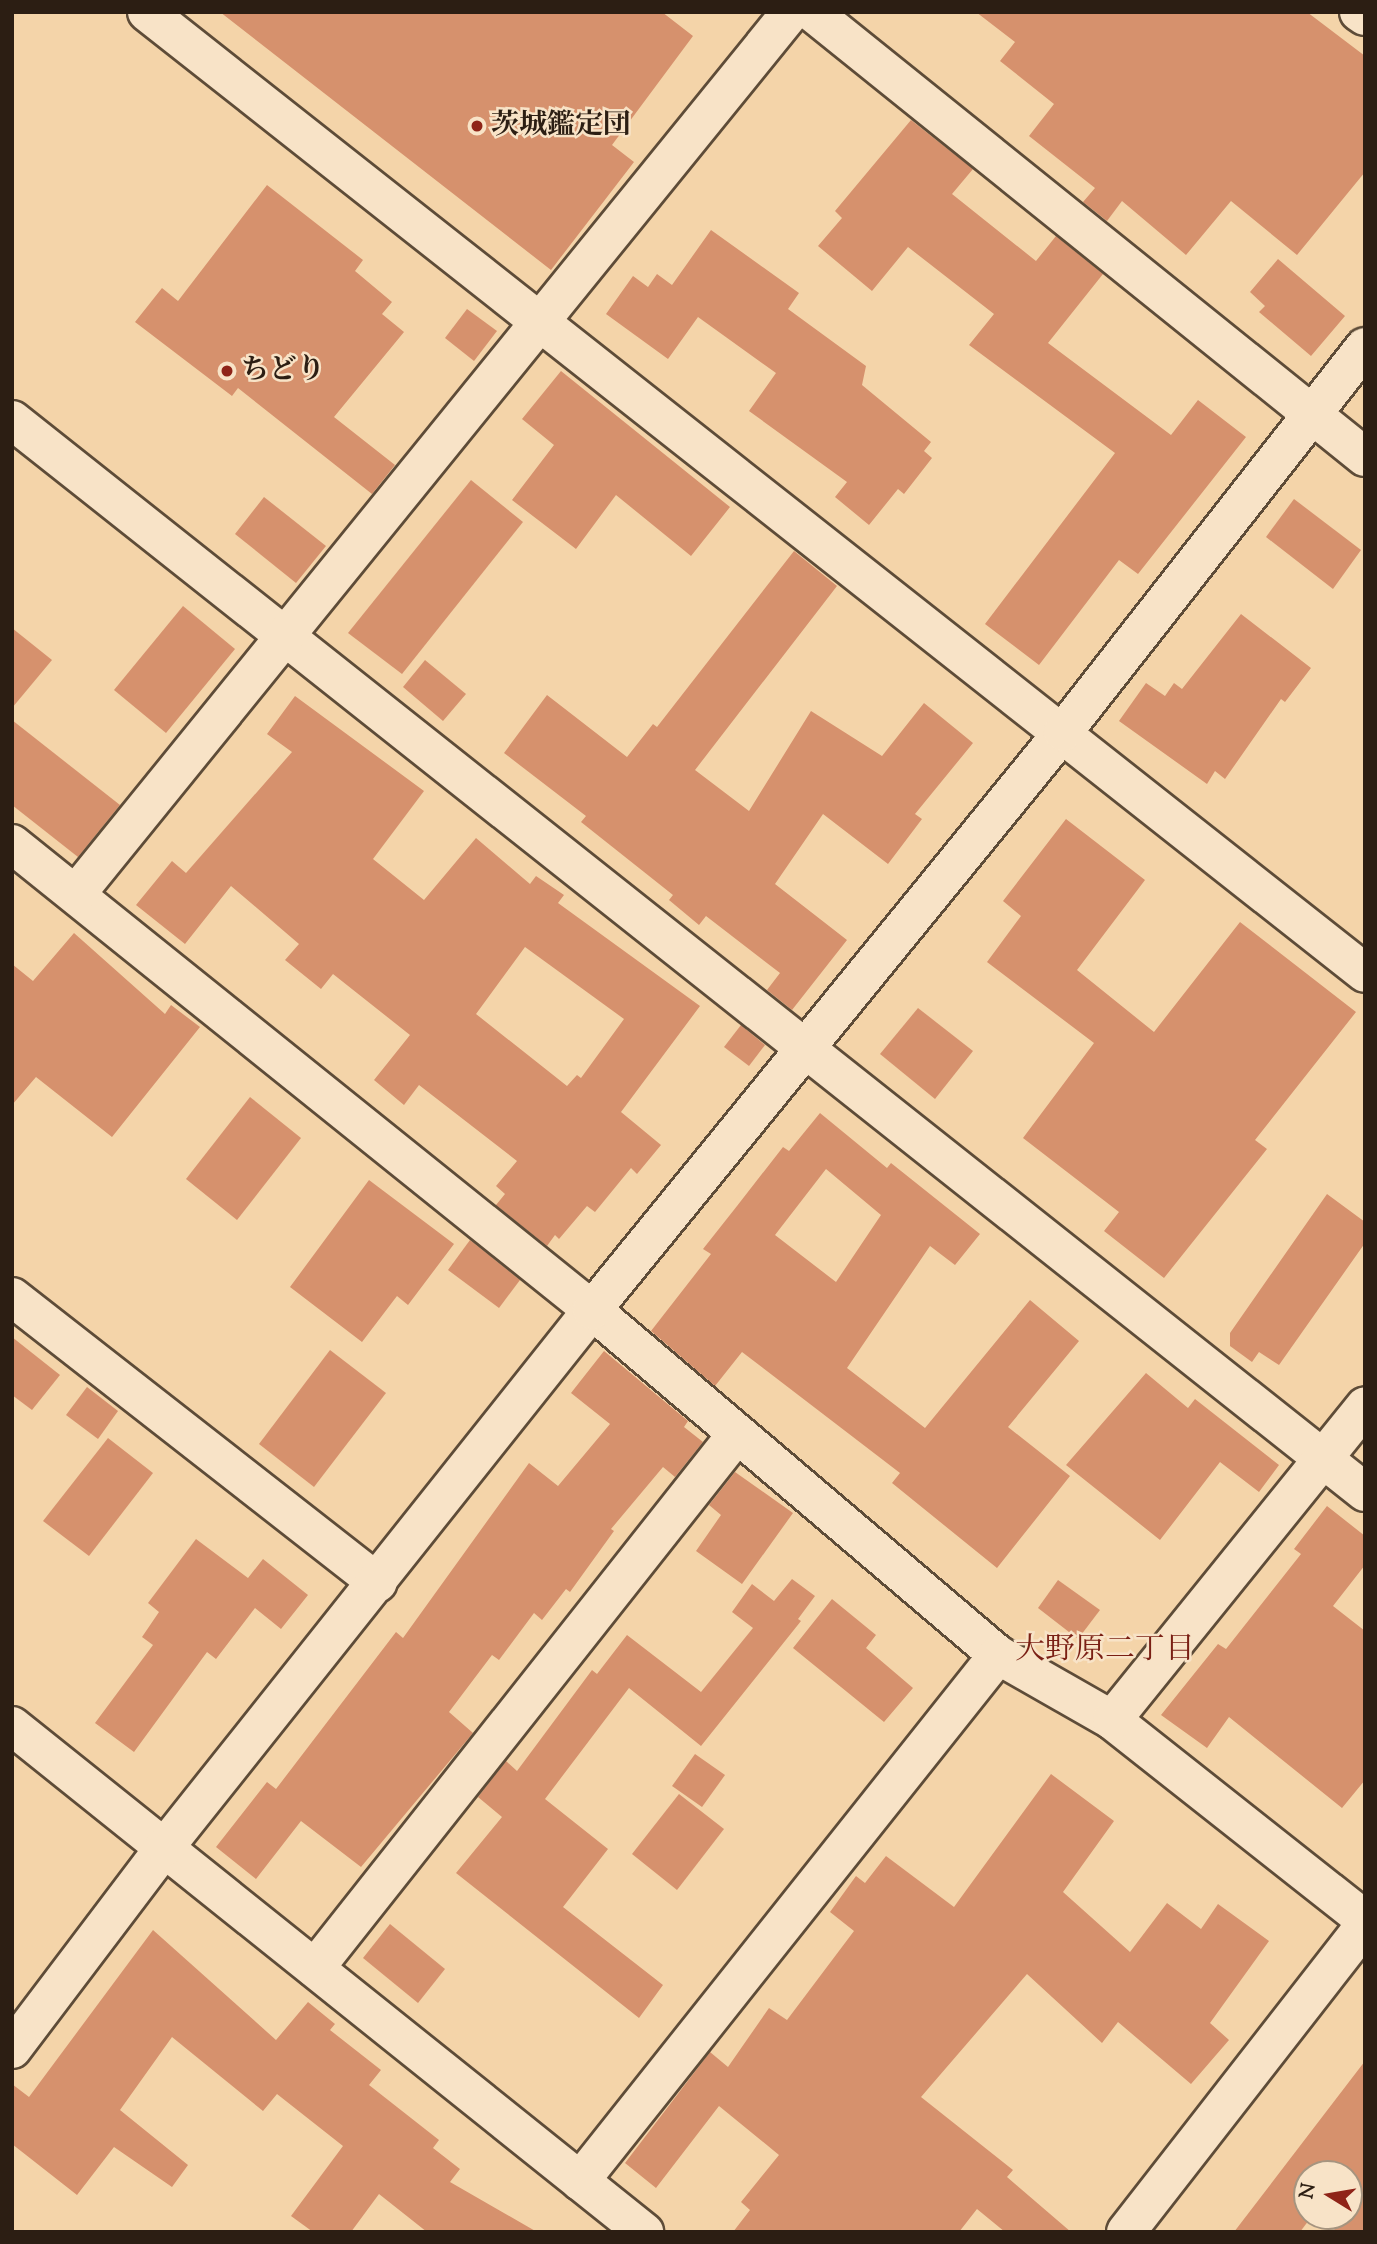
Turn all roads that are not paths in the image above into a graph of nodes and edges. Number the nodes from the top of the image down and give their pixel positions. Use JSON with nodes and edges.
{"nodes":[{"id":1,"x":147,"y":12,"type":"edge"},
{"id":2,"x":791,"y":12,"type":"edge"},
{"id":3,"x":813,"y":12,"type":"edge"},
{"id":4,"x":1359,"y":12,"type":"edge"},
{"id":5,"x":1365,"y":16,"type":"edge"},
{"id":6,"x":542,"y":322,"type":"junction"},
{"id":7,"x":1365,"y":347,"type":"edge"},
{"id":8,"x":1311,"y":415,"type":"junction"},
{"id":9,"x":12,"y":420,"type":"edge"},
{"id":10,"x":1365,"y":457,"type":"edge"},
{"id":11,"x":284,"y":635,"type":"junction"},
{"id":12,"x":1062,"y":732,"type":"junction"},
{"id":13,"x":12,"y":844,"type":"edge"},
{"id":14,"x":76,"y":894,"type":"junction"},
{"id":15,"x":1365,"y":973,"type":"edge"},
{"id":16,"x":807,"y":1049,"type":"junction"},
{"id":17,"x":12,"y":1297,"type":"edge"},
{"id":18,"x":592,"y":1310,"type":"junction"},
{"id":19,"x":1365,"y":1406,"type":"edge"},
{"id":20,"x":737,"y":1434,"type":"junction"},
{"id":21,"x":1322,"y":1459,"type":"junction"},
{"id":22,"x":1365,"y":1492,"type":"edge"},
{"id":23,"x":378,"y":1583,"type":"junction"},
{"id":24,"x":998,"y":1655,"type":"junction"},
{"id":25,"x":1111,"y":1720,"type":"junction"},
{"id":26,"x":12,"y":1726,"type":"edge"},
{"id":27,"x":165,"y":1847,"type":"junction"},
{"id":28,"x":1365,"y":1923,"type":"edge"},
{"id":29,"x":315,"y":1968,"type":"junction"},
{"id":30,"x":12,"y":2049,"type":"edge"},
{"id":31,"x":580,"y":2181,"type":"junction"},
{"id":32,"x":644,"y":2232,"type":"edge"},
{"id":33,"x":1126,"y":2232,"type":"edge"}],
"edges":[{"from":1,"to":6,"type":"street"},
{"from":2,"to":6,"type":"street"},
{"from":3,"to":8,"type":"street"},
{"from":4,"to":5,"type":"street"},
{"from":6,"to":11,"type":"street"},
{"from":6,"to":12,"type":"street"},
{"from":7,"to":8,"type":"street"},
{"from":8,"to":10,"type":"street"},
{"from":8,"to":12,"type":"street"},
{"from":9,"to":11,"type":"street"},
{"from":11,"to":14,"type":"street"},
{"from":11,"to":16,"type":"street"},
{"from":12,"to":15,"type":"street"},
{"from":12,"to":16,"type":"street"},
{"from":13,"to":14,"type":"street"},
{"from":14,"to":18,"type":"street"},
{"from":16,"to":18,"type":"street"},
{"from":16,"to":21,"type":"street"},
{"from":17,"to":23,"type":"street"},
{"from":18,"to":20,"type":"street"},
{"from":18,"to":23,"type":"street"},
{"from":19,"to":21,"type":"street"},
{"from":20,"to":24,"type":"street"},
{"from":20,"to":29,"type":"street"},
{"from":21,"to":22,"type":"street"},
{"from":21,"to":25,"type":"street"},
{"from":23,"to":27,"type":"street"},
{"from":24,"to":25,"type":"street"},
{"from":24,"to":31,"type":"street"},
{"from":25,"to":28,"type":"street"},
{"from":26,"to":27,"type":"street"},
{"from":27,"to":29,"type":"street"},
{"from":27,"to":30,"type":"street"},
{"from":28,"to":33,"type":"street"},
{"from":29,"to":31,"type":"street"},
{"from":31,"to":32,"type":"street"}]}
